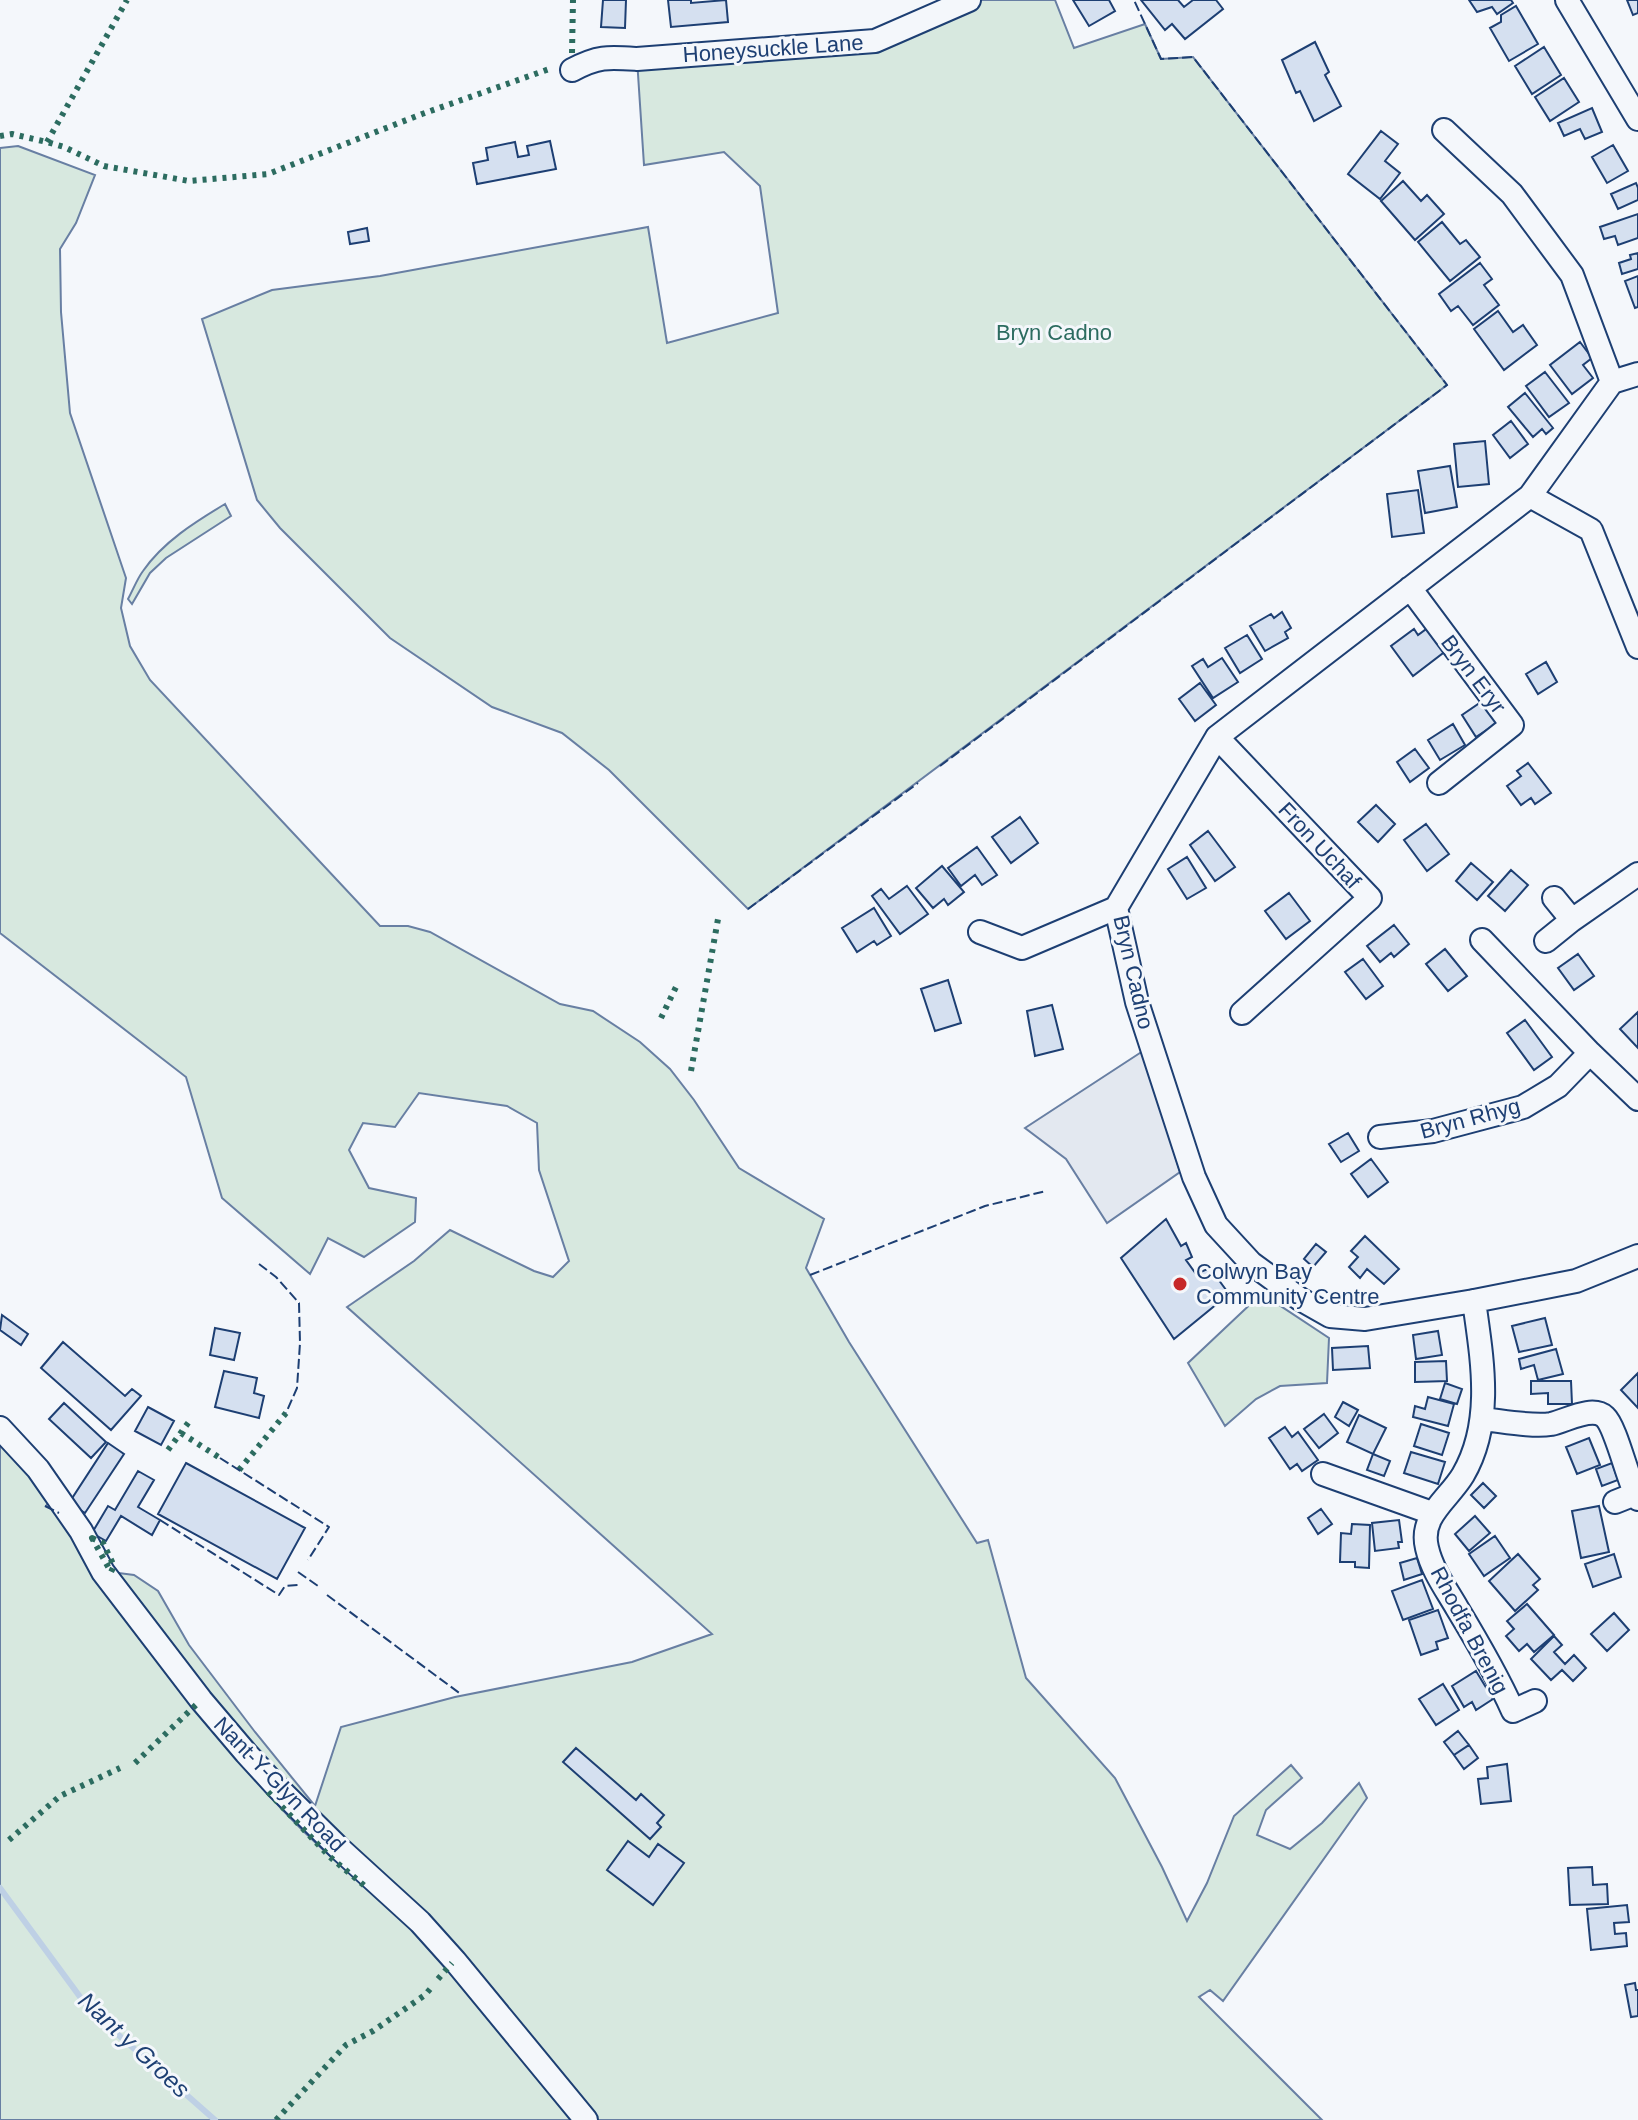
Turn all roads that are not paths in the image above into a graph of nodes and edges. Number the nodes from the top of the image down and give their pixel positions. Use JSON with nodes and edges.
{"nodes":[{"id":1,"x":969,"y":0,"type":"edge"},
{"id":2,"x":1567,"y":0,"type":"edge"},
{"id":3,"x":572,"y":70,"type":"dead end"},
{"id":4,"x":1638,"y":119,"type":"edge"},
{"id":5,"x":1444,"y":130,"type":"dead end"},
{"id":6,"x":1638,"y":374,"type":"edge"},
{"id":7,"x":1612,"y":382,"type":"junction"},
{"id":8,"x":1530,"y":496,"type":"junction"},
{"id":9,"x":1410,"y":588,"type":"junction"},
{"id":10,"x":1638,"y":647,"type":"edge"},
{"id":11,"x":1217,"y":737,"type":"junction"},
{"id":12,"x":1439,"y":783,"type":"dead end"},
{"id":13,"x":1638,"y":874,"type":"edge"},
{"id":14,"x":1554,"y":898,"type":"dead end"},
{"id":15,"x":1116,"y":908,"type":"junction"},
{"id":16,"x":1572,"y":920,"type":"junction"},
{"id":17,"x":980,"y":932,"type":"dead end"},
{"id":18,"x":1482,"y":940,"type":"dead end"},
{"id":19,"x":1546,"y":941,"type":"dead end"},
{"id":20,"x":1242,"y":1013,"type":"dead end"},
{"id":21,"x":1590,"y":1053,"type":"junction"},
{"id":22,"x":1638,"y":1099,"type":"edge"},
{"id":23,"x":1380,"y":1137,"type":"dead end"},
{"id":24,"x":1638,"y":1256,"type":"edge"},
{"id":25,"x":1474,"y":1301,"type":"junction"},
{"id":26,"x":1482,"y":1419,"type":"junction"},
{"id":27,"x":0,"y":1428,"type":"edge"},
{"id":28,"x":1323,"y":1474,"type":"dead end"},
{"id":29,"x":1629,"y":1498,"type":"edge"},
{"id":30,"x":1432,"y":1513,"type":"junction"},
{"id":31,"x":1535,"y":1701,"type":"dead end"},
{"id":32,"x":586,"y":2120,"type":"edge"}],
"edges":[{"from":1,"to":3,"type":"street","name":"Honeysuckle Lane"},
{"from":2,"to":4,"type":"street"},
{"from":5,"to":7,"type":"street"},
{"from":6,"to":7,"type":"street"},
{"from":7,"to":8,"type":"street","name":"Bryn Cadno"},
{"from":8,"to":9,"type":"street","name":"Bryn Cadno"},
{"from":8,"to":10,"type":"street"},
{"from":9,"to":11,"type":"street","name":"Bryn Cadno"},
{"from":9,"to":12,"type":"street","name":"Bryn Eryr"},
{"from":11,"to":15,"type":"street","name":"Bryn Cadno"},
{"from":11,"to":20,"type":"street","name":"Fron Uchaf"},
{"from":13,"to":16,"type":"street"},
{"from":14,"to":16,"type":"street"},
{"from":15,"to":17,"type":"street"},
{"from":15,"to":25,"type":"street","name":"Bryn Cadno"},
{"from":16,"to":19,"type":"street"},
{"from":18,"to":21,"type":"street"},
{"from":21,"to":22,"type":"street"},
{"from":21,"to":23,"type":"street","name":"Bryn Rhyg"},
{"from":24,"to":25,"type":"street","name":"Bryn Cadno"},
{"from":25,"to":26,"type":"street"},
{"from":26,"to":29,"type":"street"},
{"from":26,"to":30,"type":"street"},
{"from":27,"to":32,"type":"street","name":"Nant-Y-Glyn Road"},
{"from":28,"to":30,"type":"street"},
{"from":30,"to":31,"type":"street","name":"Rhodfa Brenig"}]}
